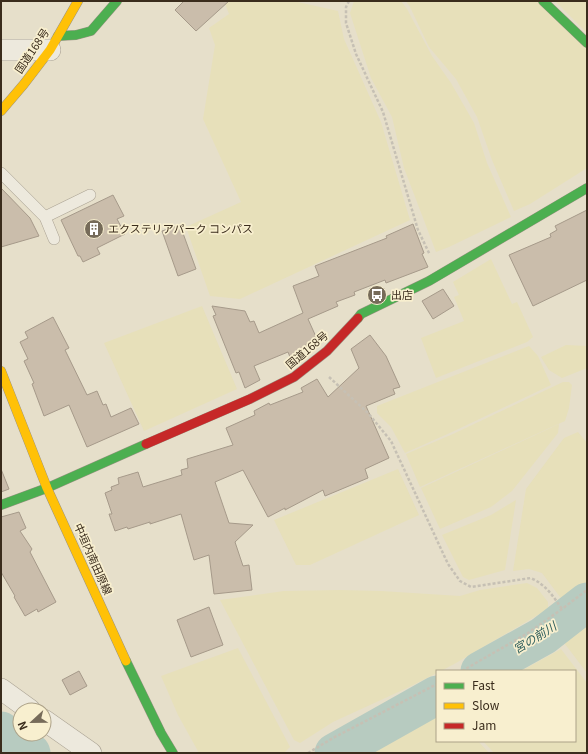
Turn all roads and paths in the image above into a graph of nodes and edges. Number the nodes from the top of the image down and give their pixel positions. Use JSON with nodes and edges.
{"nodes":[{"id":1,"x":78,"y":1,"type":"edge"},
{"id":2,"x":117,"y":1,"type":"edge"},
{"id":3,"x":349,"y":1,"type":"edge"},
{"id":4,"x":544,"y":1,"type":"edge"},
{"id":5,"x":54,"y":43,"type":"junction"},
{"id":6,"x":587,"y":43,"type":"edge"},
{"id":7,"x":1,"y":50,"type":"edge"},
{"id":8,"x":1,"y":111,"type":"edge"},
{"id":9,"x":1,"y":173,"type":"edge"},
{"id":10,"x":587,"y":188,"type":"edge"},
{"id":11,"x":90,"y":195,"type":"dead end"},
{"id":12,"x":45,"y":217,"type":"junction"},
{"id":13,"x":54,"y":239,"type":"dead end"},
{"id":14,"x":439,"y":275,"type":"junction"},
{"id":15,"x":313,"y":362,"type":"junction"},
{"id":16,"x":1,"y":371,"type":"edge"},
{"id":17,"x":47,"y":488,"type":"junction"},
{"id":18,"x":1,"y":505,"type":"edge"},
{"id":19,"x":587,"y":590,"type":"edge"},
{"id":20,"x":562,"y":609,"type":"junction"},
{"id":21,"x":464,"y":670,"type":"edge"},
{"id":22,"x":436,"y":685,"type":"edge"},
{"id":23,"x":1,"y":689,"type":"edge"},
{"id":24,"x":19,"y":702,"type":"edge"},
{"id":25,"x":52,"y":726,"type":"edge"},
{"id":26,"x":91,"y":753,"type":"edge"},
{"id":27,"x":173,"y":753,"type":"edge"},
{"id":28,"x":308,"y":753,"type":"edge"}],
"edges":[{"from":1,"to":5,"type":"main road","name":"国道168号"},
{"from":2,"to":5,"type":"main road"},
{"from":3,"to":14,"type":"path"},
{"from":4,"to":6,"type":"main road"},
{"from":5,"to":7,"type":"street"},
{"from":5,"to":8,"type":"main road","name":"国道168号"},
{"from":9,"to":12,"type":"lane"},
{"from":10,"to":14,"type":"main road","name":"国道168号"},
{"from":11,"to":12,"type":"lane"},
{"from":12,"to":13,"type":"lane"},
{"from":14,"to":15,"type":"main road","name":"国道168号"},
{"from":15,"to":17,"type":"main road","name":"国道168号"},
{"from":15,"to":20,"type":"path"},
{"from":16,"to":17,"type":"main road","name":"中垣内南田原線"},
{"from":17,"to":18,"type":"main road","name":"国道168号"},
{"from":17,"to":27,"type":"main road","name":"中垣内南田原線"},
{"from":19,"to":20,"type":"path"},
{"from":20,"to":21,"type":"path"},
{"from":22,"to":28,"type":"path"},
{"from":23,"to":24,"type":"street"},
{"from":25,"to":26,"type":"street"}]}
